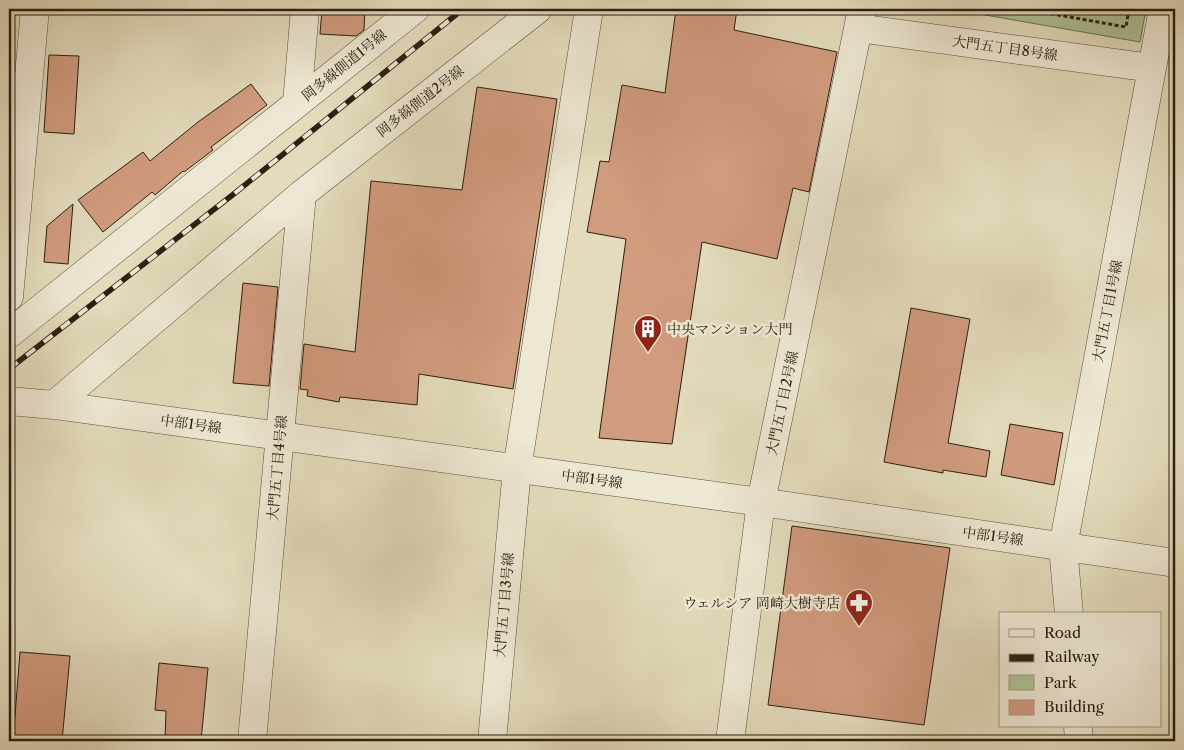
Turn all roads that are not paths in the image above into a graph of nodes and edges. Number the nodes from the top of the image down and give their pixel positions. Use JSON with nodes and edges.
{"nodes":[{"id":1,"x":35,"y":9,"type":"edge"},
{"id":2,"x":305,"y":9,"type":"edge"},
{"id":3,"x":415,"y":9,"type":"edge"},
{"id":4,"x":538,"y":9,"type":"edge"},
{"id":5,"x":589,"y":9,"type":"edge"},
{"id":6,"x":1163,"y":9,"type":"edge"},
{"id":7,"x":860,"y":18,"type":"edge"},
{"id":8,"x":1152,"y":68,"type":"junction"},
{"id":9,"x":297,"y":103,"type":"junction"},
{"id":10,"x":302,"y":194,"type":"junction"},
{"id":11,"x":9,"y":297,"type":"edge"},
{"id":12,"x":9,"y":334,"type":"edge"},
{"id":13,"x":9,"y":401,"type":"edge"},
{"id":14,"x":54,"y":406,"type":"junction"},
{"id":15,"x":280,"y":437,"type":"junction"},
{"id":16,"x":517,"y":469,"type":"junction"},
{"id":17,"x":761,"y":502,"type":"junction"},
{"id":18,"x":1063,"y":547,"type":"junction"},
{"id":19,"x":1175,"y":563,"type":"edge"},
{"id":20,"x":1069,"y":612,"type":"edge"},
{"id":21,"x":1078,"y":728,"type":"edge"},
{"id":22,"x":252,"y":741,"type":"edge"},
{"id":23,"x":492,"y":741,"type":"edge"},
{"id":24,"x":730,"y":741,"type":"edge"},
{"id":25,"x":1080,"y":741,"type":"edge"}],
"edges":[{"from":1,"to":11,"type":"street"},
{"from":2,"to":9,"type":"street"},
{"from":3,"to":9,"type":"street","name":"岡多線側道1号線"},
{"from":4,"to":10,"type":"street","name":"岡多線側道2号線"},
{"from":5,"to":16,"type":"street","name":"大門五丁目3号線"},
{"from":6,"to":8,"type":"street","name":"大門五丁目1号線"},
{"from":7,"to":8,"type":"street","name":"大門五丁目8号線"},
{"from":7,"to":17,"type":"street","name":"大門五丁目2号線"},
{"from":8,"to":18,"type":"street","name":"大門五丁目1号線"},
{"from":9,"to":12,"type":"street","name":"岡多線側道1号線"},
{"from":10,"to":14,"type":"street","name":"岡多線側道2号線"},
{"from":10,"to":15,"type":"street","name":"大門五丁目4号線"},
{"from":13,"to":14,"type":"street","name":"中部1号線"},
{"from":14,"to":15,"type":"street","name":"中部1号線"},
{"from":15,"to":16,"type":"street","name":"中部1号線"},
{"from":15,"to":22,"type":"street","name":"大門五丁目4号線"},
{"from":16,"to":17,"type":"street","name":"中部1号線"},
{"from":16,"to":23,"type":"street","name":"大門五丁目3号線"},
{"from":17,"to":18,"type":"street","name":"中部1号線"},
{"from":17,"to":24,"type":"street","name":"大門五丁目2号線"},
{"from":18,"to":19,"type":"street","name":"中部1号線"},
{"from":18,"to":20,"type":"street","name":"大門五丁目1号線"},
{"from":21,"to":25,"type":"street"}]}
